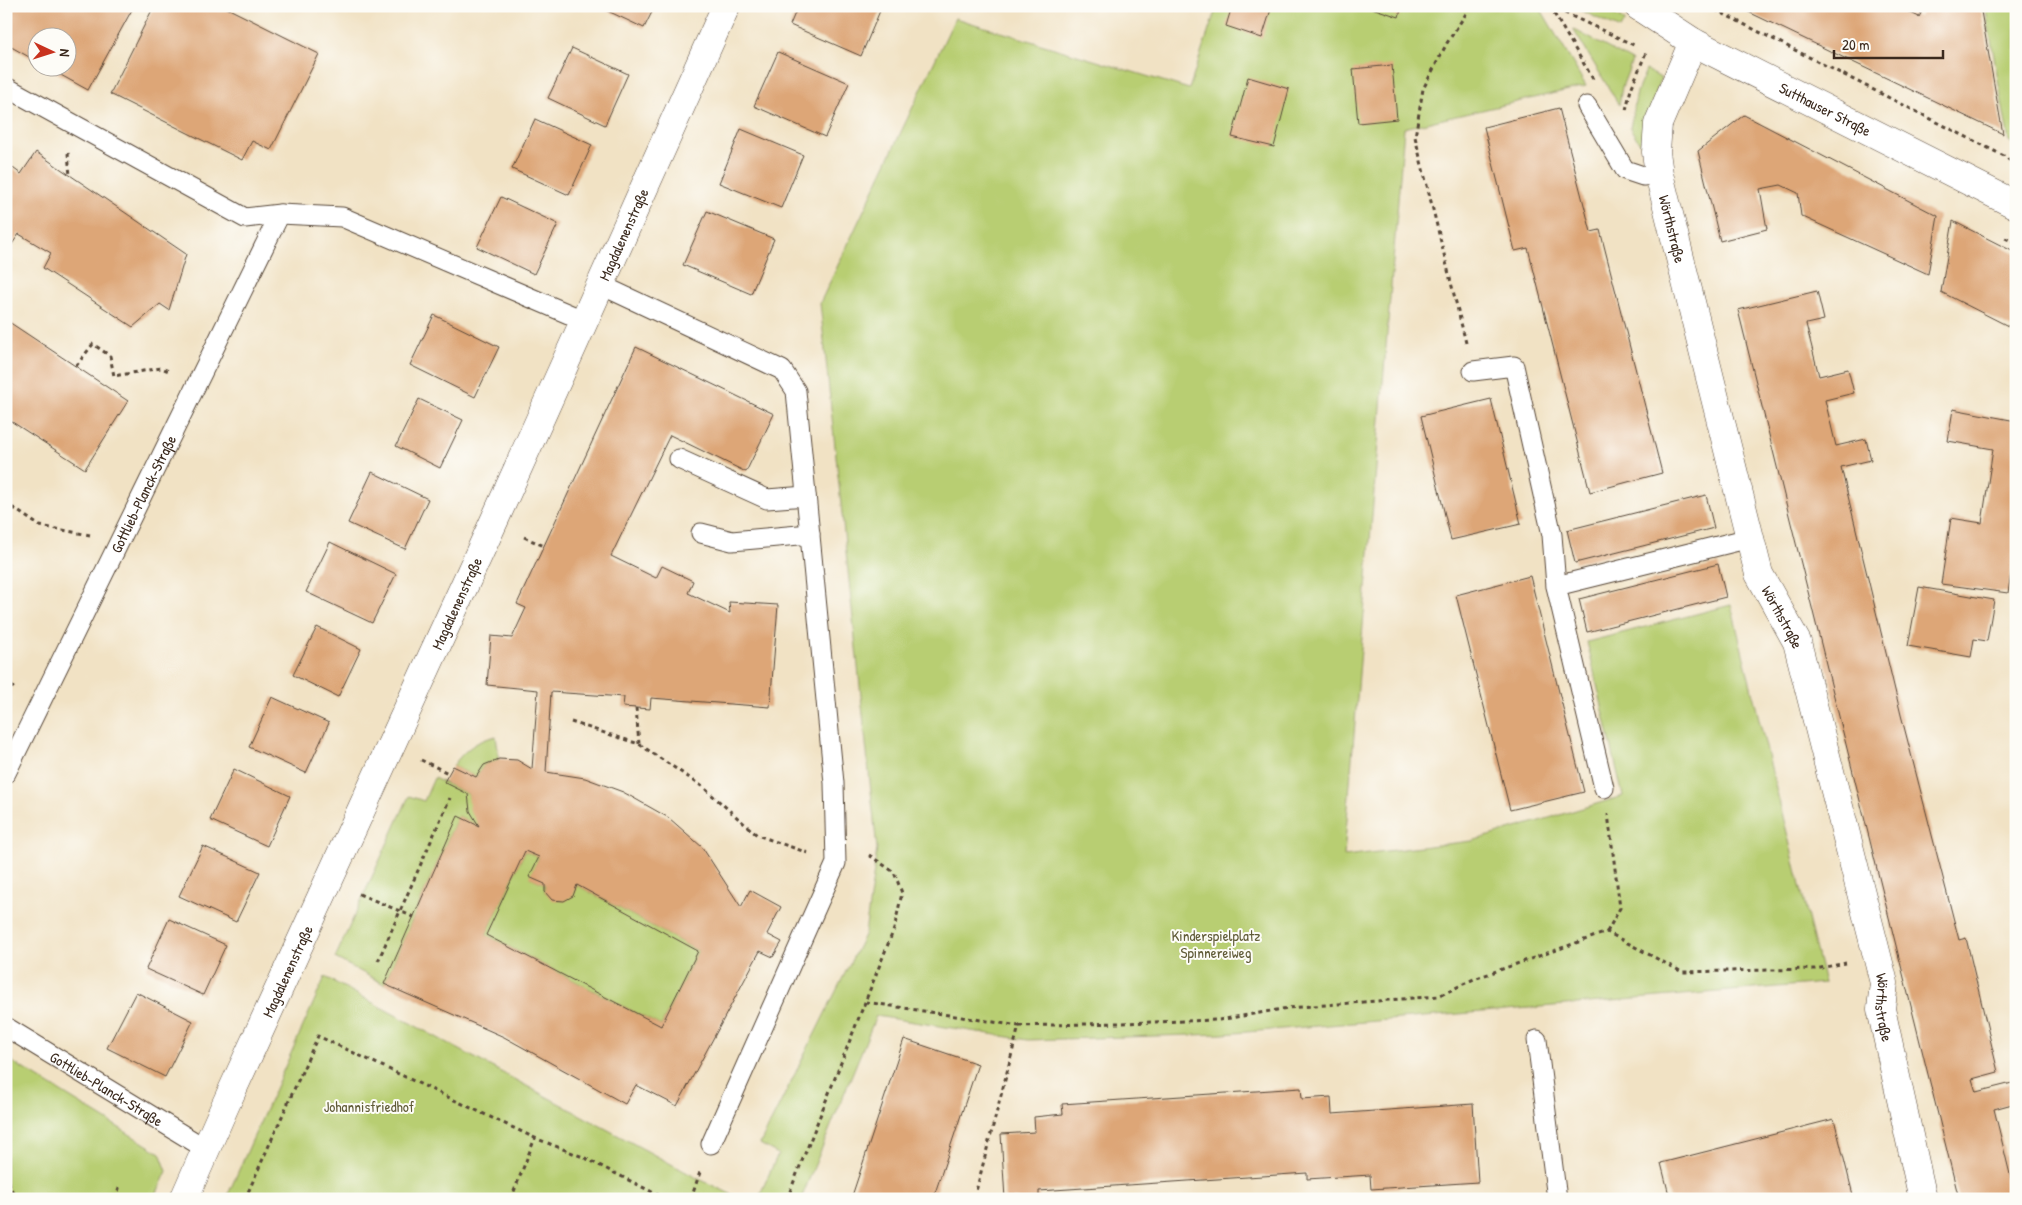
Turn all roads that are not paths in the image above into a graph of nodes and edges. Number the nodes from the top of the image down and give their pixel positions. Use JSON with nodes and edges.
{"nodes":[{"id":1,"x":726,"y":6,"type":"edge"},
{"id":2,"x":1638,"y":6,"type":"edge"},
{"id":3,"x":1693,"y":42,"type":"junction"},
{"id":4,"x":6,"y":87,"type":"edge"},
{"id":5,"x":1587,"y":106,"type":"dead end"},
{"id":6,"x":1659,"y":174,"type":"junction"},
{"id":7,"x":2016,"y":205,"type":"edge"},
{"id":8,"x":280,"y":214,"type":"junction"},
{"id":9,"x":601,"y":284,"type":"junction"},
{"id":10,"x":585,"y":321,"type":"junction"},
{"id":11,"x":1473,"y":371,"type":"road end"},
{"id":12,"x":679,"y":459,"type":"dead end"},
{"id":13,"x":806,"y":496,"type":"junction"},
{"id":14,"x":701,"y":532,"type":"dead end"},
{"id":15,"x":810,"y":534,"type":"junction"},
{"id":16,"x":1750,"y":538,"type":"junction"},
{"id":17,"x":1556,"y":586,"type":"junction"},
{"id":18,"x":6,"y":773,"type":"edge"},
{"id":19,"x":1604,"y":788,"type":"road end"},
{"id":20,"x":6,"y":1027,"type":"edge"},
{"id":21,"x":1537,"y":1040,"type":"dead end"},
{"id":22,"x":711,"y":1144,"type":"dead end"},
{"id":23,"x":206,"y":1150,"type":"junction"},
{"id":24,"x":184,"y":1199,"type":"edge"},
{"id":25,"x":1558,"y":1199,"type":"edge"},
{"id":26,"x":1924,"y":1199,"type":"edge"}],
"edges":[{"from":1,"to":9,"type":"street","name":"Magdalenenstraße"},
{"from":2,"to":3,"type":"street","name":"Sutthauser Straße"},
{"from":3,"to":6,"type":"street","name":"Wörthstraße"},
{"from":3,"to":7,"type":"street","name":"Sutthauser Straße"},
{"from":4,"to":8,"type":"lane"},
{"from":5,"to":6,"type":"lane"},
{"from":6,"to":16,"type":"street","name":"Wörthstraße"},
{"from":8,"to":10,"type":"lane"},
{"from":8,"to":18,"type":"lane","name":"Gottlieb-Planck-Straße"},
{"from":9,"to":10,"type":"street","name":"Magdalenenstraße"},
{"from":9,"to":13,"type":"lane"},
{"from":10,"to":23,"type":"street","name":"Magdalenenstraße"},
{"from":11,"to":17,"type":"lane"},
{"from":12,"to":13,"type":"lane"},
{"from":13,"to":15,"type":"lane"},
{"from":14,"to":15,"type":"lane"},
{"from":15,"to":22,"type":"lane"},
{"from":16,"to":17,"type":"lane"},
{"from":16,"to":26,"type":"street","name":"Wörthstraße"},
{"from":17,"to":19,"type":"lane"},
{"from":20,"to":23,"type":"lane","name":"Gottlieb-Planck-Straße"},
{"from":21,"to":25,"type":"lane"},
{"from":23,"to":24,"type":"street","name":"Magdalenenstraße"}]}
